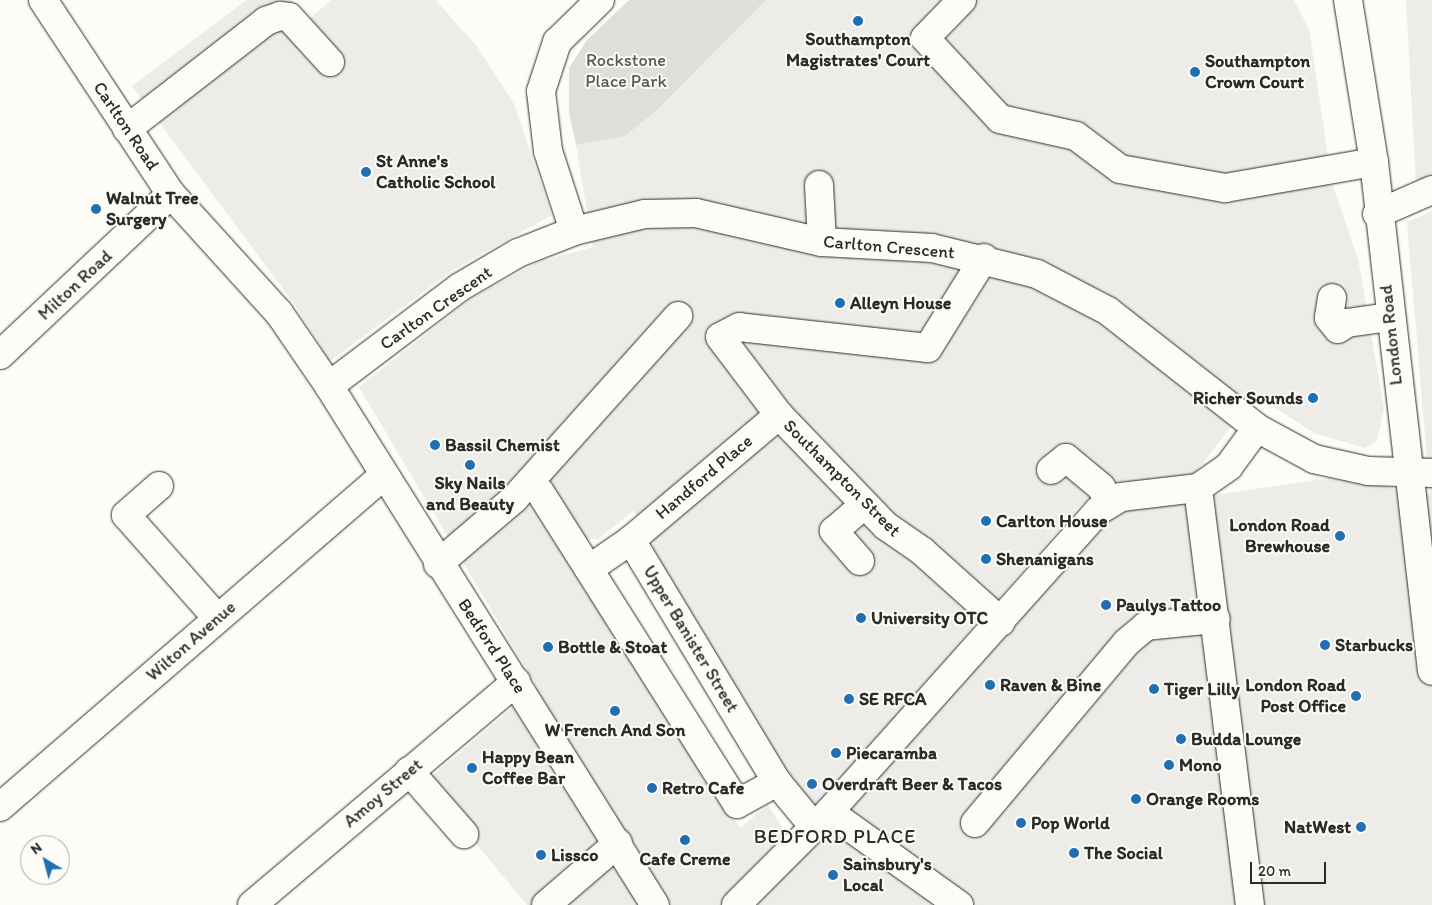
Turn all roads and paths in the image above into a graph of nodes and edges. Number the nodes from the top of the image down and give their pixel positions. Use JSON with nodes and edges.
{"nodes":[{"id":1,"x":43,"y":0,"type":"edge"},
{"id":2,"x":600,"y":0,"type":"edge"},
{"id":3,"x":962,"y":0,"type":"edge"},
{"id":4,"x":1348,"y":0,"type":"edge"},
{"id":5,"x":330,"y":62,"type":"dead end"},
{"id":6,"x":127,"y":129,"type":"junction"},
{"id":7,"x":1374,"y":162,"type":"junction"},
{"id":8,"x":811,"y":185,"type":"dead end"},
{"id":9,"x":1432,"y":190,"type":"edge"},
{"id":10,"x":171,"y":194,"type":"junction"},
{"id":11,"x":1377,"y":214,"type":"junction"},
{"id":12,"x":574,"y":231,"type":"junction"},
{"id":13,"x":813,"y":240,"type":"junction"},
{"id":14,"x":984,"y":258,"type":"junction"},
{"id":15,"x":1332,"y":298,"type":"dead end"},
{"id":16,"x":678,"y":316,"type":"dead end"},
{"id":17,"x":1388,"y":317,"type":"junction"},
{"id":18,"x":0,"y":355,"type":"edge"},
{"id":19,"x":330,"y":386,"type":"junction"},
{"id":20,"x":779,"y":415,"type":"junction"},
{"id":21,"x":1257,"y":428,"type":"junction"},
{"id":22,"x":1051,"y":470,"type":"dead end"},
{"id":23,"x":1420,"y":474,"type":"edge"},
{"id":24,"x":383,"y":476,"type":"junction"},
{"id":25,"x":159,"y":486,"type":"dead end"},
{"id":26,"x":1198,"y":488,"type":"junction"},
{"id":27,"x":540,"y":492,"type":"dead end"},
{"id":28,"x":1109,"y":501,"type":"junction"},
{"id":29,"x":864,"y":505,"type":"junction"},
{"id":30,"x":631,"y":540,"type":"junction"},
{"id":31,"x":860,"y":561,"type":"dead end"},
{"id":32,"x":438,"y":564,"type":"junction"},
{"id":33,"x":589,"y":569,"type":"junction"},
{"id":34,"x":217,"y":618,"type":"junction"},
{"id":35,"x":1216,"y":619,"type":"junction"},
{"id":36,"x":1001,"y":622,"type":"junction"},
{"id":37,"x":1432,"y":671,"type":"edge"},
{"id":38,"x":516,"y":682,"type":"junction"},
{"id":39,"x":409,"y":770,"type":"junction"},
{"id":40,"x":777,"y":782,"type":"junction"},
{"id":41,"x":0,"y":807,"type":"edge"},
{"id":42,"x":822,"y":820,"type":"junction"},
{"id":43,"x":975,"y":823,"type":"dead end"},
{"id":44,"x":464,"y":834,"type":"dead end"},
{"id":45,"x":618,"y":843,"type":"junction"},
{"id":46,"x":252,"y":905,"type":"edge"},
{"id":47,"x":546,"y":905,"type":"edge"},
{"id":48,"x":655,"y":905,"type":"edge"},
{"id":49,"x":736,"y":905,"type":"edge"},
{"id":50,"x":959,"y":905,"type":"edge"},
{"id":51,"x":1250,"y":905,"type":"edge"}],
"edges":[{"from":1,"to":6,"type":"street","name":"Carlton Road"},
{"from":2,"to":12,"type":"street"},
{"from":3,"to":7,"type":"street"},
{"from":4,"to":7,"type":"street","name":"London Road"},
{"from":5,"to":6,"type":"street"},
{"from":6,"to":10,"type":"street","name":"Carlton Road"},
{"from":7,"to":11,"type":"street","name":"London Road"},
{"from":8,"to":13,"type":"street"},
{"from":9,"to":11,"type":"street"},
{"from":10,"to":18,"type":"street","name":"Milton Road"},
{"from":10,"to":19,"type":"street","name":"Carlton Road"},
{"from":11,"to":17,"type":"street","name":"London Road"},
{"from":12,"to":13,"type":"street","name":"Carlton Crescent"},
{"from":12,"to":19,"type":"street","name":"Carlton Crescent"},
{"from":13,"to":14,"type":"street","name":"Carlton Crescent"},
{"from":14,"to":20,"type":"street","name":"Southampton Street"},
{"from":14,"to":21,"type":"street","name":"Carlton Crescent"},
{"from":15,"to":17,"type":"street"},
{"from":16,"to":32,"type":"street"},
{"from":17,"to":23,"type":"street","name":"London Road"},
{"from":19,"to":24,"type":"street","name":"Bedford Place"},
{"from":20,"to":29,"type":"street","name":"Southampton Street"},
{"from":20,"to":30,"type":"street","name":"Handford Place"},
{"from":21,"to":23,"type":"street","name":"Carlton Crescent"},
{"from":21,"to":26,"type":"street"},
{"from":22,"to":28,"type":"street"},
{"from":23,"to":37,"type":"street","name":"London Road"},
{"from":24,"to":32,"type":"street","name":"Bedford Place"},
{"from":24,"to":34,"type":"street","name":"Wilton Avenue"},
{"from":25,"to":34,"type":"street"},
{"from":26,"to":28,"type":"street"},
{"from":26,"to":35,"type":"street"},
{"from":27,"to":33,"type":"street"},
{"from":28,"to":36,"type":"street"},
{"from":29,"to":31,"type":"street"},
{"from":29,"to":36,"type":"street","name":"Southampton Street"},
{"from":30,"to":33,"type":"street"},
{"from":30,"to":40,"type":"street","name":"Upper Banister Street"},
{"from":32,"to":38,"type":"street","name":"Bedford Place"},
{"from":33,"to":40,"type":"street"},
{"from":34,"to":41,"type":"street","name":"Wilton Avenue"},
{"from":35,"to":43,"type":"street"},
{"from":35,"to":51,"type":"street"},
{"from":36,"to":42,"type":"street"},
{"from":38,"to":39,"type":"street","name":"Amoy Street"},
{"from":38,"to":45,"type":"street","name":"Bedford Place"},
{"from":39,"to":44,"type":"street"},
{"from":39,"to":46,"type":"street","name":"Amoy Street"},
{"from":40,"to":42,"type":"street","name":"Upper Banister Street"},
{"from":42,"to":49,"type":"street"},
{"from":42,"to":50,"type":"street","name":"Upper Banister Street"},
{"from":45,"to":47,"type":"street"},
{"from":45,"to":48,"type":"street","name":"Bedford Place"}]}
